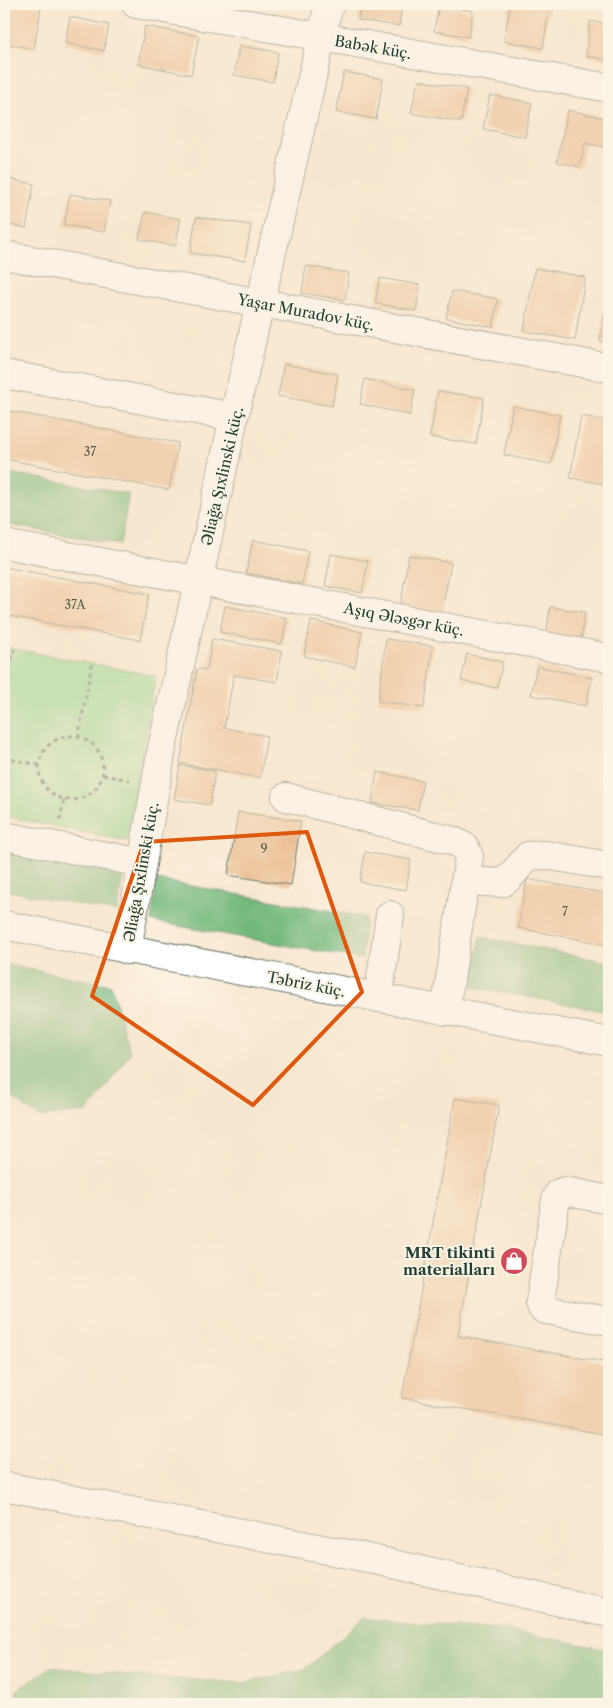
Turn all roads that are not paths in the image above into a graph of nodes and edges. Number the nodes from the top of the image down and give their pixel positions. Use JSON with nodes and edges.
{"nodes":[{"id":1,"x":136,"y":4,"type":"edge"},
{"id":2,"x":330,"y":4,"type":"edge"},
{"id":3,"x":323,"y":38,"type":"junction"},
{"id":4,"x":609,"y":88,"type":"edge"},
{"id":5,"x":4,"y":255,"type":"edge"},
{"id":6,"x":261,"y":304,"type":"junction"},
{"id":7,"x":609,"y":368,"type":"edge"},
{"id":8,"x":4,"y":374,"type":"edge"},
{"id":9,"x":234,"y":416,"type":"junction"},
{"id":10,"x":4,"y":544,"type":"edge"},
{"id":11,"x":198,"y":580,"type":"junction"},
{"id":12,"x":609,"y":658,"type":"edge"},
{"id":13,"x":286,"y":797,"type":"dead end"},
{"id":14,"x":4,"y":836,"type":"edge"},
{"id":15,"x":142,"y":863,"type":"junction"},
{"id":16,"x":609,"y":866,"type":"edge"},
{"id":17,"x":465,"y":881,"type":"junction"},
{"id":18,"x":390,"y":915,"type":"dead end"},
{"id":19,"x":4,"y":925,"type":"edge"},
{"id":20,"x":127,"y":950,"type":"junction"},
{"id":21,"x":378,"y":998,"type":"junction"},
{"id":22,"x":445,"y":1011,"type":"junction"},
{"id":23,"x":609,"y":1042,"type":"edge"},
{"id":24,"x":609,"y":1200,"type":"edge"},
{"id":25,"x":609,"y":1321,"type":"edge"},
{"id":26,"x":4,"y":1486,"type":"edge"},
{"id":27,"x":609,"y":1613,"type":"edge"}],
"edges":[{"from":1,"to":3,"type":"street","name":"Babək küç."},
{"from":2,"to":3,"type":"street","name":"Əliağa Şıxlinski küç."},
{"from":3,"to":4,"type":"street","name":"Babək küç."},
{"from":3,"to":6,"type":"street","name":"Əliağa Şıxlinski küç."},
{"from":5,"to":6,"type":"street","name":"Yaşar Muradov küç."},
{"from":6,"to":7,"type":"street","name":"Yaşar Muradov küç."},
{"from":6,"to":9,"type":"street","name":"Əliağa Şıxlinski küç."},
{"from":8,"to":9,"type":"street"},
{"from":9,"to":11,"type":"street","name":"Əliağa Şıxlinski küç."},
{"from":10,"to":11,"type":"street","name":"Aşıq Ələsgər küç."},
{"from":11,"to":12,"type":"street","name":"Aşıq Ələsgər küç."},
{"from":11,"to":15,"type":"street","name":"Əliağa Şıxlinski küç."},
{"from":13,"to":17,"type":"street"},
{"from":14,"to":15,"type":"street"},
{"from":15,"to":20,"type":"street","name":"Əliağa Şıxlinski küç."},
{"from":16,"to":17,"type":"street"},
{"from":17,"to":22,"type":"street"},
{"from":18,"to":21,"type":"street"},
{"from":19,"to":20,"type":"street","name":"Təbriz küç."},
{"from":20,"to":21,"type":"street","name":"Təbriz küç."},
{"from":21,"to":22,"type":"street","name":"Təbriz küç."},
{"from":22,"to":23,"type":"street","name":"Təbriz küç."},
{"from":24,"to":25,"type":"street"},
{"from":26,"to":27,"type":"street"}]}
